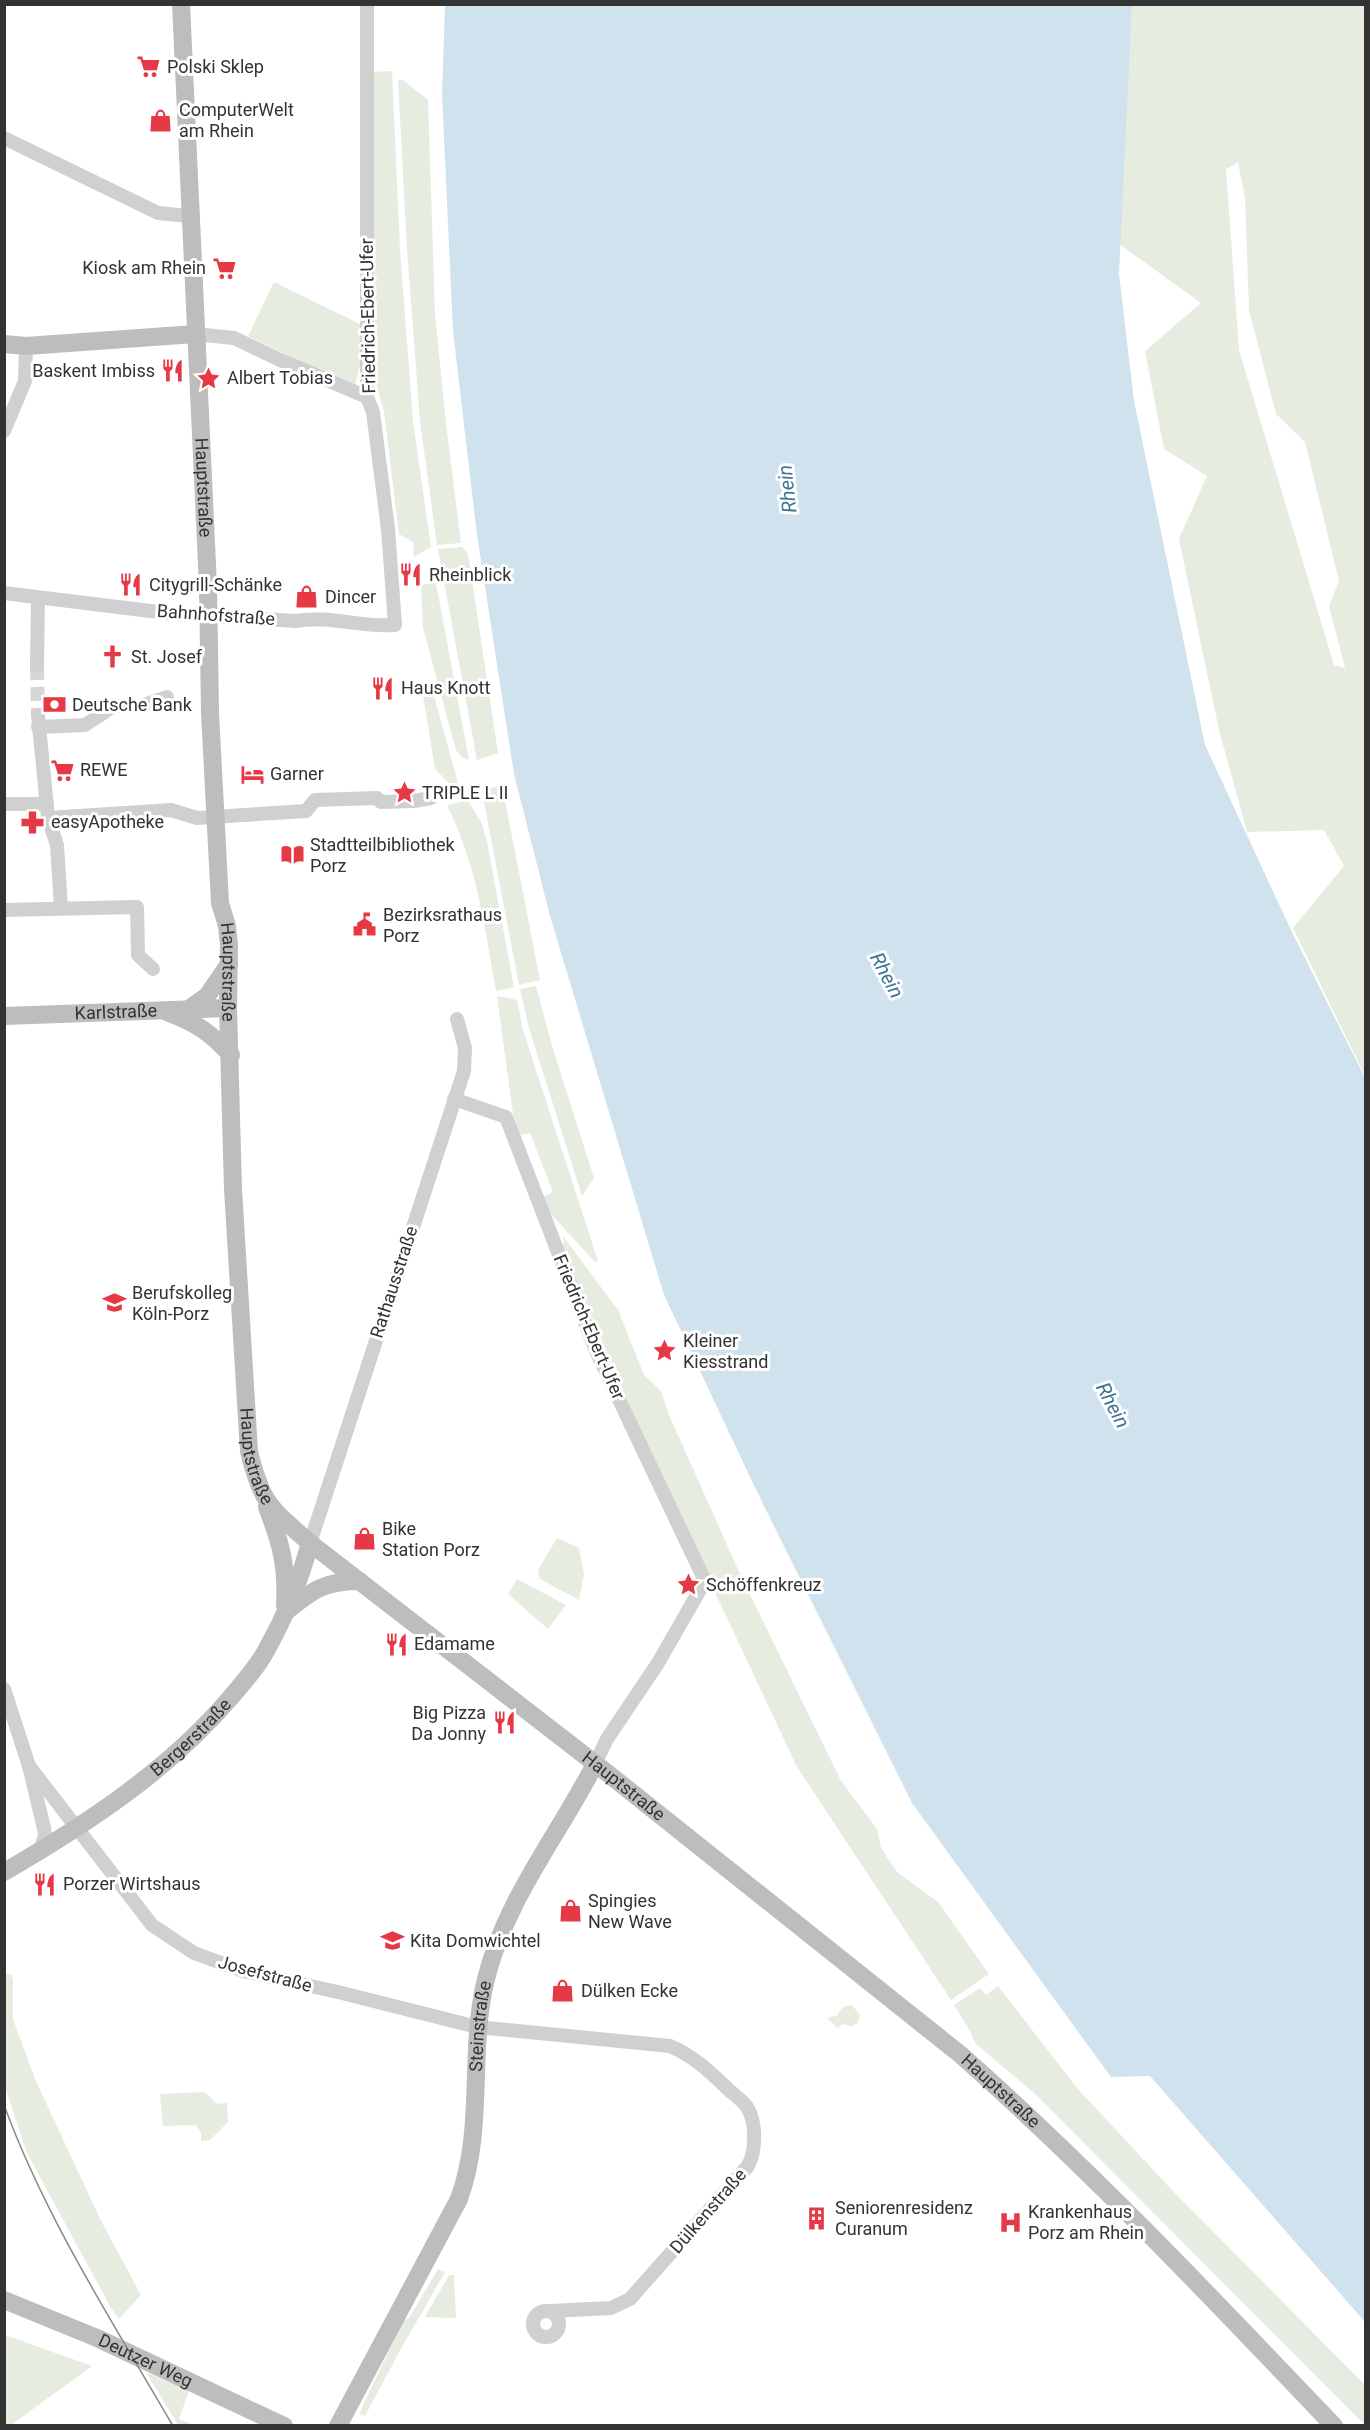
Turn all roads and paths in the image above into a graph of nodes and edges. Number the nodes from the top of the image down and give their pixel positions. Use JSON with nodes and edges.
{"nodes":[{"id":1,"x":181,"y":4,"type":"edge"},
{"id":2,"x":367,"y":4,"type":"edge"},
{"id":3,"x":4,"y":138,"type":"edge"},
{"id":4,"x":189,"y":216,"type":"junction"},
{"id":5,"x":195,"y":334,"type":"junction"},
{"id":6,"x":4,"y":344,"type":"edge"},
{"id":7,"x":26,"y":346,"type":"junction"},
{"id":8,"x":367,"y":397,"type":"junction"},
{"id":9,"x":4,"y":431,"type":"edge"},
{"id":10,"x":4,"y":593,"type":"edge"},
{"id":11,"x":38,"y":598,"type":"junction"},
{"id":12,"x":209,"y":616,"type":"junction"},
{"id":13,"x":394,"y":625,"type":"joint"},
{"id":14,"x":37,"y":666,"type":"tunnel mouth"},
{"id":15,"x":167,"y":697,"type":"dead end"},
{"id":16,"x":431,"y":798,"type":"dead end"},
{"id":17,"x":4,"y":804,"type":"edge"},
{"id":18,"x":47,"y":811,"type":"junction"},
{"id":19,"x":61,"y":908,"type":"junction"},
{"id":20,"x":4,"y":910,"type":"edge"},
{"id":21,"x":229,"y":964,"type":"junction"},
{"id":22,"x":153,"y":969,"type":"dead end"},
{"id":23,"x":190,"y":1008,"type":"junction"},
{"id":24,"x":228,"y":1008,"type":"junction"},
{"id":25,"x":162,"y":1010,"type":"junction"},
{"id":26,"x":4,"y":1016,"type":"edge"},
{"id":27,"x":457,"y":1019,"type":"dead end"},
{"id":28,"x":231,"y":1055,"type":"junction"},
{"id":29,"x":454,"y":1100,"type":"junction"},
{"id":30,"x":263,"y":1496,"type":"junction"},
{"id":31,"x":310,"y":1543,"type":"junction"},
{"id":32,"x":360,"y":1581,"type":"junction"},
{"id":33,"x":705,"y":1581,"type":"joint"},
{"id":34,"x":285,"y":1613,"type":"junction"},
{"id":35,"x":4,"y":1689,"type":"edge"},
{"id":36,"x":595,"y":1764,"type":"junction"},
{"id":37,"x":29,"y":1766,"type":"junction"},
{"id":38,"x":78,"y":1828,"type":"junction"},
{"id":39,"x":40,"y":1851,"type":"junction"},
{"id":40,"x":4,"y":1872,"type":"edge"},
{"id":41,"x":477,"y":2026,"type":"junction"},
{"id":42,"x":4,"y":2300,"type":"edge"},
{"id":43,"x":550,"y":2312,"type":"dead end"},
{"id":44,"x":1332,"y":2423,"type":"edge"},
{"id":45,"x":284,"y":2426,"type":"edge"},
{"id":46,"x":338,"y":2426,"type":"edge"}],
"edges":[{"from":1,"to":4,"type":"main road","name":"Hauptstraße"},
{"from":2,"to":8,"type":"street","name":"Friedrich-Ebert-Ufer"},
{"from":3,"to":4,"type":"street"},
{"from":4,"to":5,"type":"main road","name":"Hauptstraße"},
{"from":5,"to":7,"type":"main road"},
{"from":5,"to":8,"type":"street"},
{"from":5,"to":12,"type":"main road","name":"Hauptstraße"},
{"from":6,"to":7,"type":"main road"},
{"from":7,"to":9,"type":"street"},
{"from":8,"to":13,"type":"street","name":"Friedrich-Ebert-Ufer"},
{"from":10,"to":11,"type":"street","name":"Bahnhofstraße"},
{"from":11,"to":12,"type":"street","name":"Bahnhofstraße"},
{"from":11,"to":14,"type":"street"},
{"from":12,"to":13,"type":"street","name":"Bahnhofstraße"},
{"from":12,"to":21,"type":"main road","name":"Hauptstraße"},
{"from":15,"to":18,"type":"street"},
{"from":16,"to":18,"type":"street"},
{"from":17,"to":18,"type":"street"},
{"from":18,"to":19,"type":"street"},
{"from":19,"to":20,"type":"street"},
{"from":19,"to":22,"type":"street"},
{"from":21,"to":23,"type":"main road"},
{"from":21,"to":24,"type":"main road","name":"Hauptstraße"},
{"from":23,"to":24,"type":"main road","name":"Karlstraße"},
{"from":23,"to":25,"type":"main road","name":"Karlstraße"},
{"from":24,"to":28,"type":"main road","name":"Hauptstraße"},
{"from":25,"to":26,"type":"main road","name":"Karlstraße"},
{"from":25,"to":28,"type":"main road"},
{"from":27,"to":29,"type":"street","name":"Rathausstraße"},
{"from":28,"to":30,"type":"main road","name":"Hauptstraße"},
{"from":29,"to":31,"type":"street","name":"Rathausstraße"},
{"from":29,"to":33,"type":"street","name":"Friedrich-Ebert-Ufer"},
{"from":30,"to":31,"type":"main road","name":"Hauptstraße"},
{"from":30,"to":34,"type":"main road"},
{"from":31,"to":32,"type":"main road","name":"Hauptstraße"},
{"from":31,"to":34,"type":"main road","name":"Bergerstraße"},
{"from":32,"to":34,"type":"main road"},
{"from":32,"to":36,"type":"main road","name":"Hauptstraße"},
{"from":33,"to":36,"type":"street","name":"Steinstraße"},
{"from":34,"to":38,"type":"main road","name":"Bergerstraße"},
{"from":35,"to":37,"type":"street","name":"Josefstraße"},
{"from":36,"to":41,"type":"main road","name":"Steinstraße"},
{"from":36,"to":44,"type":"main road","name":"Hauptstraße"},
{"from":37,"to":38,"type":"street","name":"Josefstraße"},
{"from":37,"to":39,"type":"street","name":"Josefstraße"},
{"from":38,"to":39,"type":"main road","name":"Bergerstraße"},
{"from":38,"to":41,"type":"street","name":"Josefstraße"},
{"from":39,"to":40,"type":"main road","name":"Bergerstraße"},
{"from":41,"to":43,"type":"street","name":"Dülkenstraße"},
{"from":41,"to":46,"type":"main road","name":"Steinstraße"},
{"from":42,"to":45,"type":"main road","name":"Deutzer Weg"}]}
